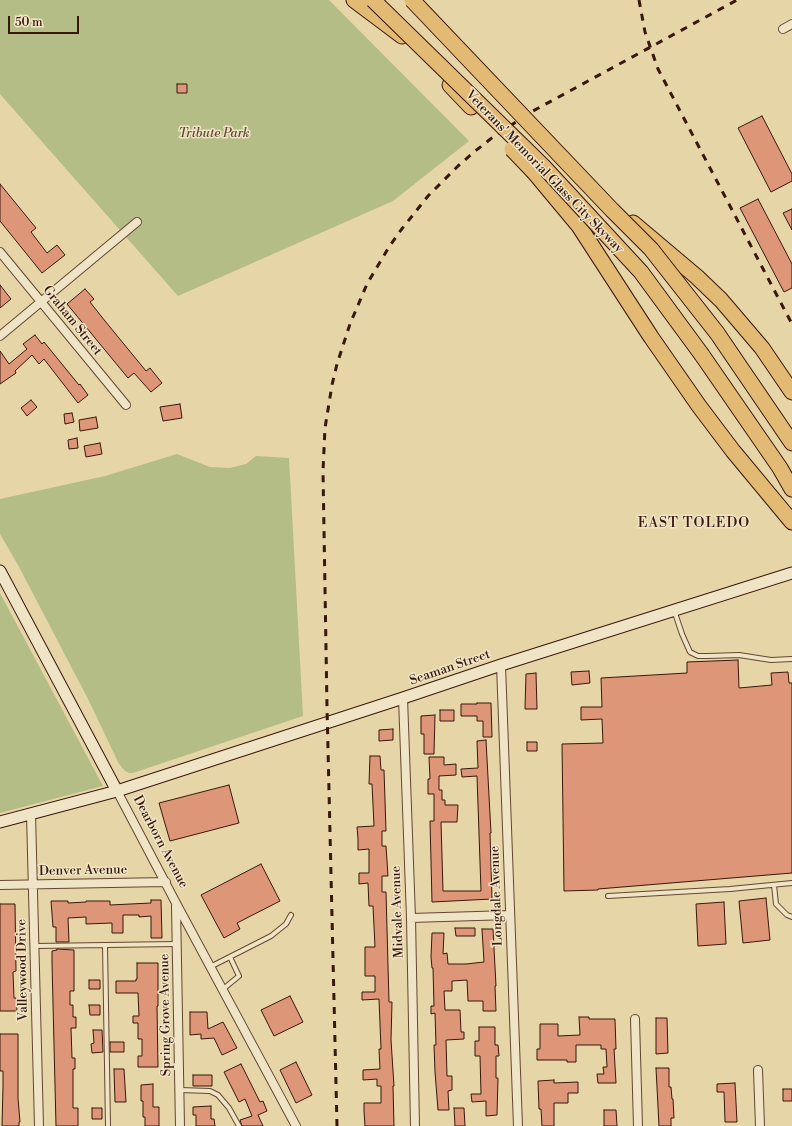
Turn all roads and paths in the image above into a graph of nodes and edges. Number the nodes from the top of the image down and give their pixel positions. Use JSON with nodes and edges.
{"nodes":[{"id":1,"x":354,"y":0,"type":"edge"},
{"id":2,"x":373,"y":0,"type":"edge"},
{"id":3,"x":412,"y":0,"type":"edge"},
{"id":4,"x":792,"y":24,"type":"edge"},
{"id":5,"x":783,"y":29,"type":"dead end"},
{"id":6,"x":136,"y":222,"type":"dead end"},
{"id":7,"x":0,"y":252,"type":"edge"},
{"id":8,"x":41,"y":302,"type":"junction"},
{"id":9,"x":0,"y":336,"type":"edge"},
{"id":10,"x":792,"y":392,"type":"edge"},
{"id":11,"x":126,"y":405,"type":"dead end"},
{"id":12,"x":792,"y":443,"type":"edge"},
{"id":13,"x":792,"y":489,"type":"edge"},
{"id":14,"x":792,"y":522,"type":"edge"},
{"id":15,"x":0,"y":571,"type":"edge"},
{"id":16,"x":792,"y":572,"type":"edge"},
{"id":17,"x":674,"y":610,"type":"junction"},
{"id":18,"x":792,"y":659,"type":"edge"},
{"id":19,"x":500,"y":665,"type":"junction"},
{"id":20,"x":403,"y":698,"type":"junction"},
{"id":21,"x":117,"y":791,"type":"junction"},
{"id":22,"x":31,"y":814,"type":"junction"},
{"id":23,"x":0,"y":822,"type":"edge"},
{"id":24,"x":166,"y":882,"type":"junction"},
{"id":25,"x":792,"y":883,"type":"edge"},
{"id":26,"x":33,"y":884,"type":"junction"},
{"id":27,"x":0,"y":885,"type":"edge"},
{"id":28,"x":774,"y":885,"type":"junction"},
{"id":29,"x":608,"y":896,"type":"dead end"},
{"id":30,"x":176,"y":903,"type":"junction"},
{"id":31,"x":291,"y":915,"type":"dead end"},
{"id":32,"x":510,"y":915,"type":"junction"},
{"id":33,"x":792,"y":917,"type":"edge"},
{"id":34,"x":411,"y":918,"type":"junction"},
{"id":35,"x":176,"y":944,"type":"junction"},
{"id":36,"x":105,"y":945,"type":"junction"},
{"id":37,"x":35,"y":946,"type":"junction"},
{"id":38,"x":230,"y":957,"type":"junction"},
{"id":39,"x":210,"y":967,"type":"junction"},
{"id":40,"x":222,"y":990,"type":"junction"},
{"id":41,"x":635,"y":1019,"type":"dead end"},
{"id":42,"x":758,"y":1070,"type":"dead end"},
{"id":43,"x":180,"y":1090,"type":"junction"},
{"id":44,"x":39,"y":1126,"type":"edge"},
{"id":45,"x":108,"y":1126,"type":"edge"},
{"id":46,"x":180,"y":1126,"type":"edge"},
{"id":47,"x":239,"y":1126,"type":"edge"},
{"id":48,"x":296,"y":1126,"type":"edge"},
{"id":49,"x":415,"y":1126,"type":"edge"},
{"id":50,"x":518,"y":1126,"type":"edge"},
{"id":51,"x":638,"y":1126,"type":"edge"},
{"id":52,"x":760,"y":1126,"type":"edge"}],
"edges":[{"from":1,"to":14,"type":"highway","bridge":true},
{"from":2,"to":13,"type":"highway","name":"Veterans' Memorial Glass City Skyway","bridge":true},
{"from":3,"to":10,"type":"highway"},
{"from":3,"to":12,"type":"highway","name":"Veterans' Memorial Glass City Skyway","bridge":true},
{"from":4,"to":5,"type":"street"},
{"from":6,"to":8,"type":"street"},
{"from":7,"to":8,"type":"street","name":"Graham Street"},
{"from":8,"to":9,"type":"street"},
{"from":8,"to":11,"type":"street","name":"Graham Street"},
{"from":15,"to":21,"type":"street","name":"Dearborn Avenue"},
{"from":16,"to":17,"type":"street","name":"Seaman Street"},
{"from":17,"to":18,"type":"lane"},
{"from":17,"to":19,"type":"street","name":"Seaman Street"},
{"from":19,"to":20,"type":"street","name":"Seaman Street"},
{"from":19,"to":32,"type":"street","name":"Longdale Avenue"},
{"from":20,"to":21,"type":"street","name":"Seaman Street"},
{"from":20,"to":34,"type":"street","name":"Midvale Avenue"},
{"from":21,"to":22,"type":"street","name":"Seaman Street"},
{"from":21,"to":24,"type":"street","name":"Dearborn Avenue"},
{"from":22,"to":23,"type":"street","name":"Seaman Street"},
{"from":22,"to":26,"type":"street","name":"Valleywood Drive"},
{"from":24,"to":26,"type":"street","name":"Denver Avenue"},
{"from":24,"to":30,"type":"street","name":"Dearborn Avenue"},
{"from":25,"to":28,"type":"lane"},
{"from":26,"to":27,"type":"street","name":"Denver Avenue"},
{"from":26,"to":37,"type":"street","name":"Valleywood Drive"},
{"from":28,"to":29,"type":"lane"},
{"from":28,"to":33,"type":"lane"},
{"from":30,"to":35,"type":"street","name":"Spring Grove Avenue"},
{"from":30,"to":39,"type":"street","name":"Dearborn Avenue"},
{"from":31,"to":38,"type":"lane"},
{"from":32,"to":34,"type":"street"},
{"from":32,"to":50,"type":"street","name":"Longdale Avenue"},
{"from":34,"to":49,"type":"street","name":"Midvale Avenue"},
{"from":35,"to":36,"type":"lane"},
{"from":35,"to":43,"type":"street","name":"Spring Grove Avenue"},
{"from":36,"to":37,"type":"lane"},
{"from":36,"to":45,"type":"lane"},
{"from":37,"to":44,"type":"street","name":"Valleywood Drive"},
{"from":38,"to":39,"type":"lane"},
{"from":38,"to":40,"type":"lane"},
{"from":39,"to":40,"type":"street","name":"Dearborn Avenue"},
{"from":40,"to":48,"type":"street","name":"Dearborn Avenue"},
{"from":41,"to":51,"type":"street"},
{"from":42,"to":52,"type":"street"},
{"from":43,"to":46,"type":"street","name":"Spring Grove Avenue"},
{"from":43,"to":47,"type":"lane"}]}
